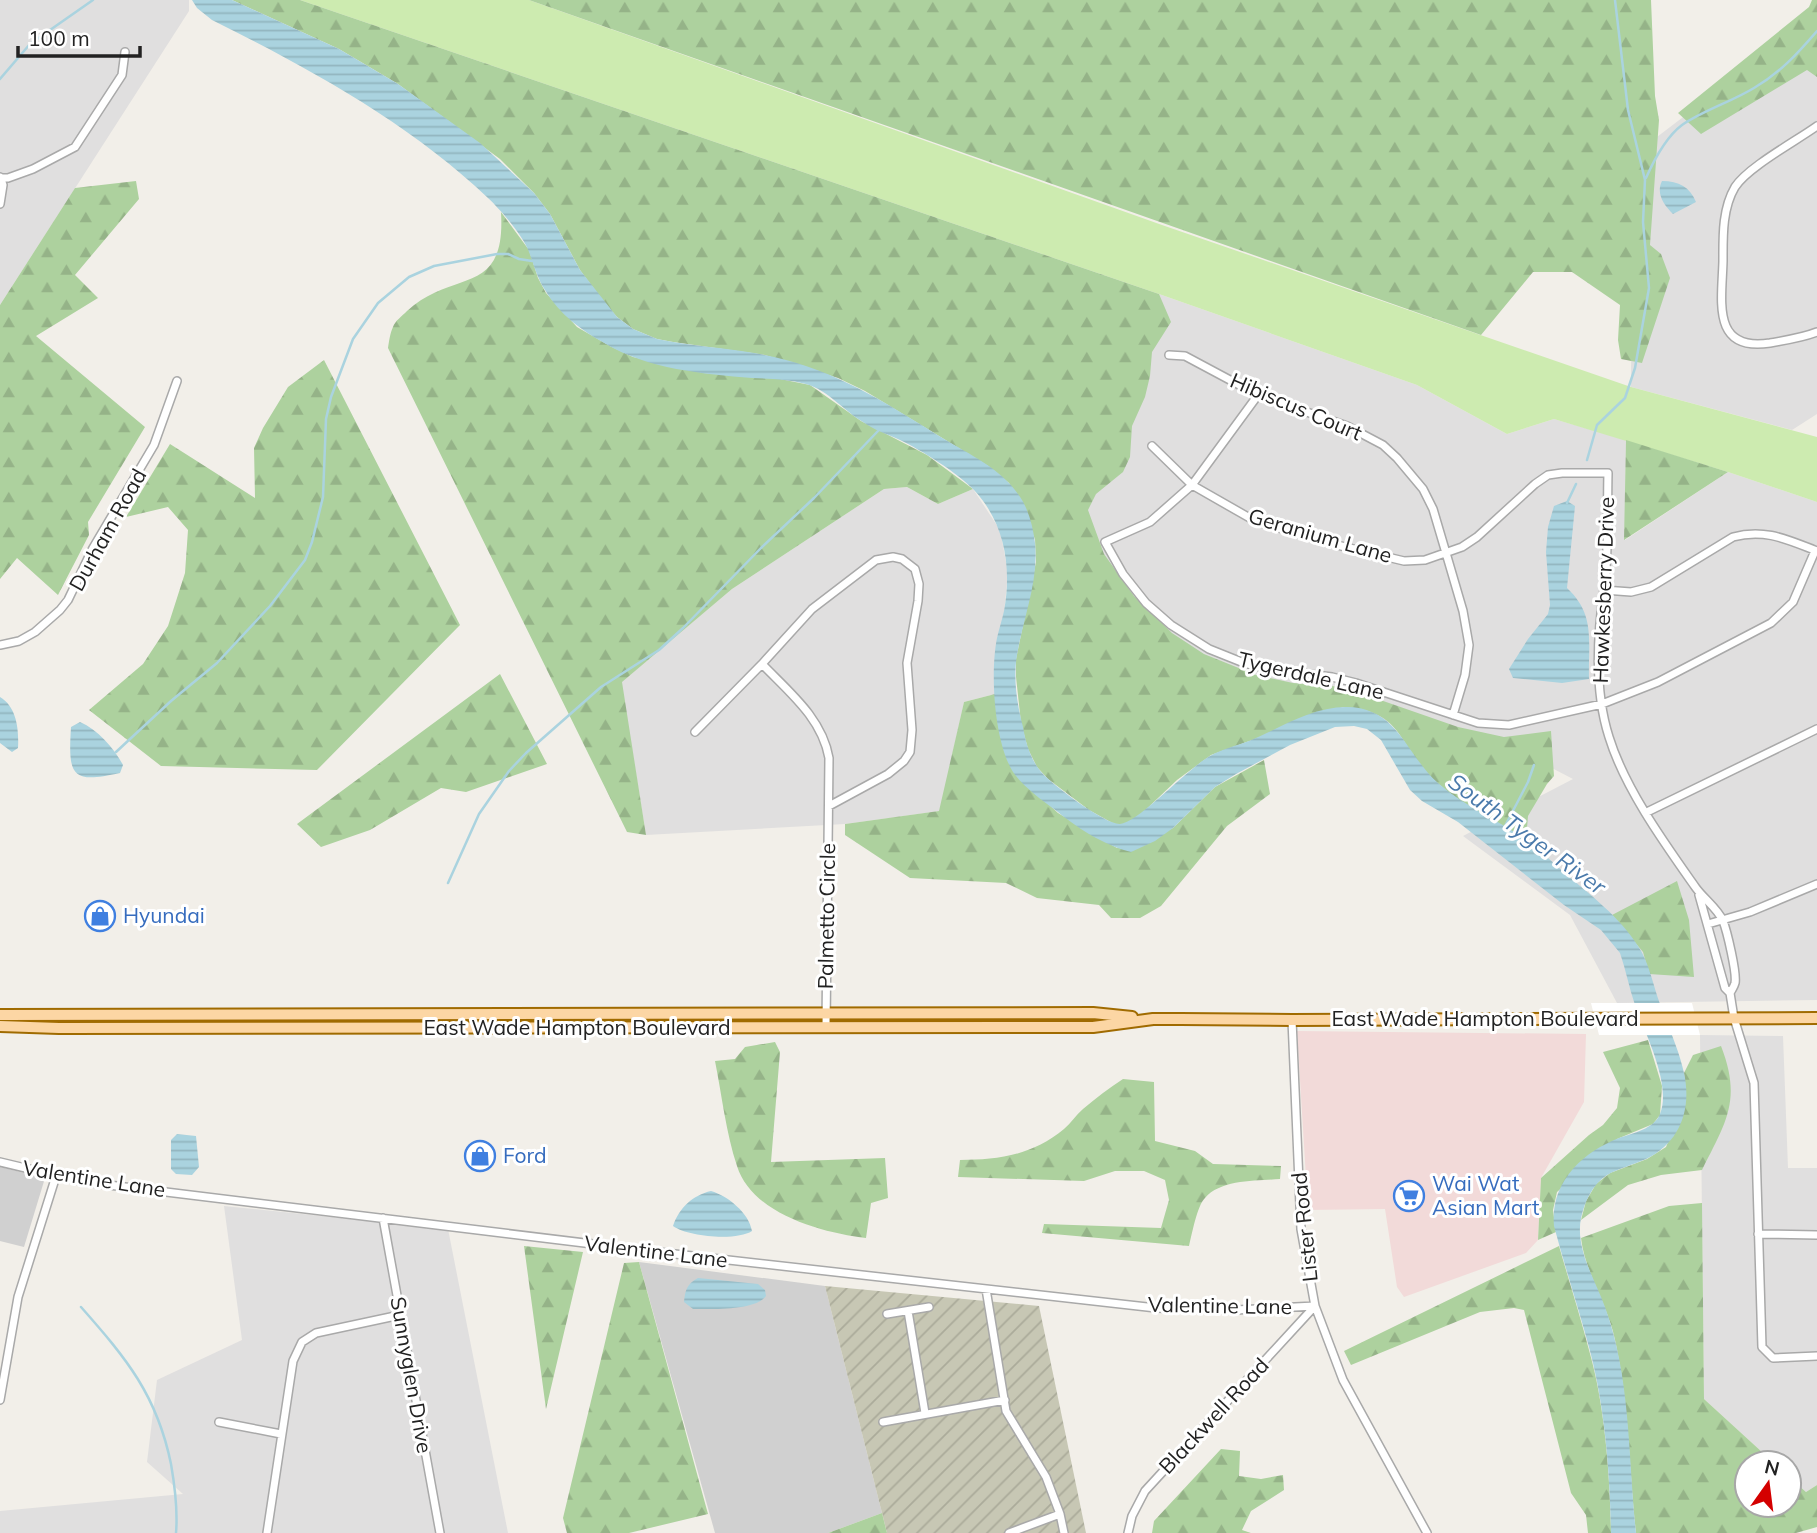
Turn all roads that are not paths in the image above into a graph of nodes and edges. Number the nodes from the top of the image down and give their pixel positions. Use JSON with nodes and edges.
{"nodes":[{"id":1,"x":125,"y":52,"type":"dead end"},
{"id":2,"x":1817,"y":126,"type":"edge"},
{"id":3,"x":0,"y":178,"type":"edge"},
{"id":4,"x":0,"y":204,"type":"edge"},
{"id":5,"x":1817,"y":332,"type":"edge"},
{"id":6,"x":1169,"y":355,"type":"dead end"},
{"id":7,"x":177,"y":381,"type":"dead end"},
{"id":8,"x":1258,"y":396,"type":"junction"},
{"id":9,"x":1152,"y":446,"type":"dead end"},
{"id":10,"x":1608,"y":473,"type":"joint"},
{"id":11,"x":1192,"y":485,"type":"junction"},
{"id":12,"x":1816,"y":551,"type":"edge"},
{"id":13,"x":1447,"y":553,"type":"junction"},
{"id":14,"x":1604,"y":590,"type":"junction"},
{"id":15,"x":0,"y":645,"type":"edge"},
{"id":16,"x":762,"y":664,"type":"junction"},
{"id":17,"x":1602,"y":704,"type":"junction"},
{"id":18,"x":1453,"y":715,"type":"junction"},
{"id":19,"x":1817,"y":729,"type":"edge"},
{"id":20,"x":695,"y":732,"type":"dead end"},
{"id":21,"x":829,"y":806,"type":"junction"},
{"id":22,"x":1647,"y":812,"type":"junction"},
{"id":23,"x":1817,"y":884,"type":"edge"},
{"id":24,"x":1698,"y":891,"type":"junction"},
{"id":25,"x":1723,"y":919,"type":"junction"},
{"id":26,"x":1709,"y":924,"type":"junction"},
{"id":27,"x":1730,"y":993,"type":"junction"},
{"id":28,"x":825,"y":1013,"type":"junction"},
{"id":29,"x":864,"y":1013,"type":"junction"},
{"id":30,"x":927,"y":1013,"type":"junction"},
{"id":31,"x":1029,"y":1013,"type":"junction"},
{"id":32,"x":0,"y":1015,"type":"edge"},
{"id":33,"x":60,"y":1015,"type":"junction"},
{"id":34,"x":156,"y":1015,"type":"junction"},
{"id":35,"x":297,"y":1015,"type":"junction"},
{"id":36,"x":1734,"y":1018,"type":"junction"},
{"id":37,"x":1817,"y":1018,"type":"edge"},
{"id":38,"x":1153,"y":1019,"type":"junction"},
{"id":39,"x":1292,"y":1020,"type":"junction"},
{"id":40,"x":0,"y":1026,"type":"edge"},
{"id":41,"x":826,"y":1026,"type":"junction"},
{"id":42,"x":864,"y":1026,"type":"junction"},
{"id":43,"x":926,"y":1026,"type":"junction"},
{"id":44,"x":1029,"y":1027,"type":"junction"},
{"id":45,"x":59,"y":1028,"type":"junction"},
{"id":46,"x":156,"y":1028,"type":"junction"},
{"id":47,"x":297,"y":1029,"type":"junction"},
{"id":48,"x":0,"y":1162,"type":"edge"},
{"id":49,"x":56,"y":1176,"type":"junction"},
{"id":50,"x":383,"y":1218,"type":"junction"},
{"id":51,"x":1758,"y":1234,"type":"junction"},
{"id":52,"x":1817,"y":1235,"type":"edge"},
{"id":53,"x":986,"y":1289,"type":"junction"},
{"id":54,"x":1315,"y":1306,"type":"junction"},
{"id":55,"x":929,"y":1307,"type":"dead end"},
{"id":56,"x":908,"y":1311,"type":"junction"},
{"id":57,"x":887,"y":1314,"type":"dead end"},
{"id":58,"x":400,"y":1315,"type":"junction"},
{"id":59,"x":1817,"y":1356,"type":"edge"},
{"id":60,"x":0,"y":1400,"type":"edge"},
{"id":61,"x":1005,"y":1400,"type":"junction"},
{"id":62,"x":925,"y":1413,"type":"junction"},
{"id":63,"x":219,"y":1422,"type":"dead end"},
{"id":64,"x":883,"y":1422,"type":"dead end"},
{"id":65,"x":281,"y":1434,"type":"junction"},
{"id":66,"x":1060,"y":1514,"type":"junction"},
{"id":67,"x":267,"y":1533,"type":"edge"},
{"id":68,"x":440,"y":1533,"type":"edge"},
{"id":69,"x":1009,"y":1533,"type":"edge"},
{"id":70,"x":1064,"y":1533,"type":"edge"},
{"id":71,"x":1128,"y":1533,"type":"edge"},
{"id":72,"x":1427,"y":1533,"type":"edge"}],
"edges":[{"from":1,"to":3,"type":"street"},
{"from":2,"to":5,"type":"street"},
{"from":3,"to":4,"type":"street"},
{"from":6,"to":8,"type":"street","name":"Hibiscus Court"},
{"from":7,"to":15,"type":"street","name":"Durham Road"},
{"from":8,"to":11,"type":"street"},
{"from":8,"to":13,"type":"street","name":"Hibiscus Court"},
{"from":9,"to":11,"type":"street","name":"Geranium Lane"},
{"from":10,"to":13,"type":"street","name":"Geranium Lane"},
{"from":10,"to":14,"type":"street","name":"Hawkesberry Drive"},
{"from":11,"to":13,"type":"street","name":"Geranium Lane"},
{"from":11,"to":18,"type":"street","name":"Tygerdale Lane"},
{"from":12,"to":14,"type":"street"},
{"from":12,"to":17,"type":"street","name":"Tygerdale Lane"},
{"from":13,"to":18,"type":"street","name":"Hibiscus Court"},
{"from":14,"to":17,"type":"street","name":"Hawkesberry Drive"},
{"from":16,"to":20,"type":"street"},
{"from":16,"to":21,"type":"street","name":"Palmetto Circle"},
{"from":16,"to":21,"type":"street"},
{"from":17,"to":18,"type":"street","name":"Tygerdale Lane"},
{"from":17,"to":22,"type":"street","name":"Hawkesberry Drive"},
{"from":19,"to":22,"type":"street"},
{"from":21,"to":28,"type":"street","name":"Palmetto Circle"},
{"from":22,"to":24,"type":"street","name":"Hawkesberry Drive"},
{"from":23,"to":25,"type":"street"},
{"from":24,"to":25,"type":"street","name":"Hawkesberry Drive"},
{"from":24,"to":26,"type":"street","name":"Hawkesberry Drive"},
{"from":25,"to":26,"type":"street"},
{"from":25,"to":27,"type":"street","name":"Hawkesberry Drive"},
{"from":26,"to":27,"type":"street","name":"Hawkesberry Drive"},
{"from":27,"to":36,"type":"street","name":"Hawkesberry Drive"},
{"from":28,"to":29,"type":"main road","name":"East Wade Hampton Boulevard"},
{"from":28,"to":35,"type":"main road","name":"East Wade Hampton Boulevard"},
{"from":28,"to":41,"type":"street","name":"Palmetto Circle"},
{"from":29,"to":30,"type":"main road","name":"East Wade Hampton Boulevard"},
{"from":29,"to":42,"type":"main road"},
{"from":30,"to":31,"type":"main road","name":"East Wade Hampton Boulevard"},
{"from":30,"to":43,"type":"main road"},
{"from":31,"to":38,"type":"main road","name":"East Wade Hampton Boulevard"},
{"from":31,"to":44,"type":"main road"},
{"from":32,"to":33,"type":"main road","name":"East Wade Hampton Boulevard"},
{"from":33,"to":34,"type":"main road","name":"East Wade Hampton Boulevard"},
{"from":33,"to":45,"type":"main road"},
{"from":34,"to":35,"type":"main road","name":"East Wade Hampton Boulevard"},
{"from":34,"to":46,"type":"main road"},
{"from":35,"to":47,"type":"main road"},
{"from":36,"to":37,"type":"main road","name":"East Wade Hampton Boulevard"},
{"from":36,"to":39,"type":"main road","name":"East Wade Hampton Boulevard"},
{"from":36,"to":51,"type":"street","name":"Hawkesberry Drive"},
{"from":38,"to":39,"type":"main road","name":"East Wade Hampton Boulevard"},
{"from":38,"to":44,"type":"main road","name":"East Wade Hampton Boulevard"},
{"from":39,"to":54,"type":"street","name":"Lister Road"},
{"from":40,"to":45,"type":"main road","name":"East Wade Hampton Boulevard"},
{"from":41,"to":42,"type":"main road","name":"East Wade Hampton Boulevard"},
{"from":41,"to":47,"type":"main road","name":"East Wade Hampton Boulevard"},
{"from":42,"to":43,"type":"main road","name":"East Wade Hampton Boulevard"},
{"from":43,"to":44,"type":"main road","name":"East Wade Hampton Boulevard"},
{"from":45,"to":46,"type":"main road","name":"East Wade Hampton Boulevard"},
{"from":46,"to":47,"type":"main road","name":"East Wade Hampton Boulevard"},
{"from":48,"to":49,"type":"street","name":"Valentine Lane"},
{"from":49,"to":50,"type":"street","name":"Valentine Lane"},
{"from":49,"to":60,"type":"street"},
{"from":50,"to":53,"type":"street","name":"Valentine Lane"},
{"from":50,"to":58,"type":"street","name":"Sunnyglen Drive"},
{"from":51,"to":52,"type":"street"},
{"from":51,"to":59,"type":"street","name":"Hawkesberry Drive"},
{"from":53,"to":54,"type":"street","name":"Valentine Lane"},
{"from":53,"to":61,"type":"street"},
{"from":54,"to":71,"type":"street","name":"Blackwell Road"},
{"from":54,"to":72,"type":"street","name":"Lister Road"},
{"from":55,"to":56,"type":"street"},
{"from":56,"to":57,"type":"street"},
{"from":56,"to":62,"type":"street"},
{"from":58,"to":65,"type":"street"},
{"from":58,"to":68,"type":"street","name":"Sunnyglen Drive"},
{"from":61,"to":62,"type":"street"},
{"from":61,"to":66,"type":"street"},
{"from":62,"to":64,"type":"street"},
{"from":63,"to":65,"type":"street"},
{"from":65,"to":67,"type":"street"},
{"from":66,"to":69,"type":"street"},
{"from":66,"to":70,"type":"street"}]}
